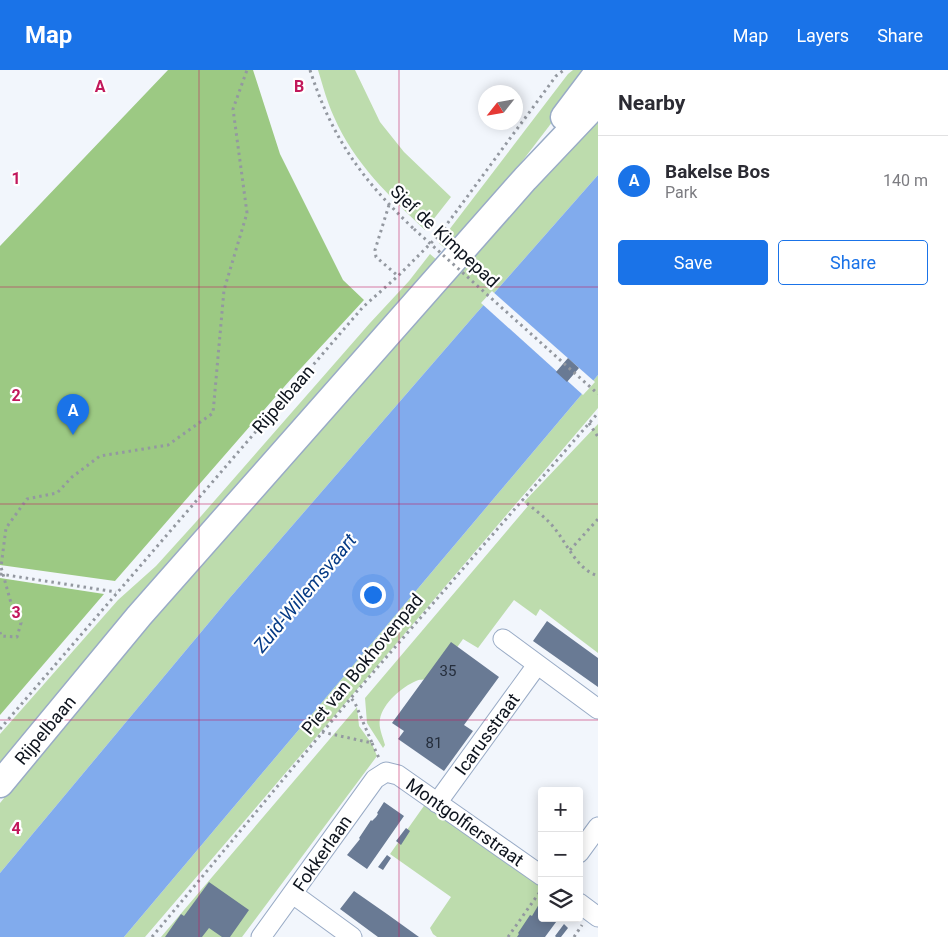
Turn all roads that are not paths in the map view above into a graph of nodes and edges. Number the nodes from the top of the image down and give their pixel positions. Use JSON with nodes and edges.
{"nodes":[{"id":1,"x":598,"y":72,"type":"edge"},
{"id":2,"x":598,"y":102,"type":"edge"},
{"id":3,"x":524,"y":179,"type":"junction"},
{"id":4,"x":503,"y":640,"type":"dead end"},
{"id":5,"x":537,"y":665,"type":"junction"},
{"id":6,"x":598,"y":709,"type":"edge"},
{"id":7,"x":386,"y":772,"type":"joint"},
{"id":8,"x":0,"y":784,"type":"edge"},
{"id":9,"x":437,"y":803,"type":"junction"},
{"id":10,"x":598,"y":827,"type":"edge"},
{"id":11,"x":583,"y":848,"type":"edge"},
{"id":12,"x":538,"y":873,"type":"edge"},
{"id":13,"x":293,"y":894,"type":"junction"},
{"id":14,"x":583,"y":906,"type":"edge"},
{"id":15,"x":598,"y":917,"type":"edge"},
{"id":16,"x":261,"y":937,"type":"edge"},
{"id":17,"x":352,"y":937,"type":"edge"}],
"edges":[{"from":1,"to":3,"type":"main road","name":"Rijpelbaan"},
{"from":2,"to":3,"type":"main road","name":"Rijpelbaan"},
{"from":3,"to":8,"type":"main road","name":"Rijpelbaan"},
{"from":4,"to":5,"type":"street"},
{"from":5,"to":6,"type":"street"},
{"from":5,"to":9,"type":"street","name":"Icarusstraat"},
{"from":7,"to":9,"type":"street","name":"Montgolfierstraat"},
{"from":7,"to":13,"type":"street","name":"Fokkerlaan"},
{"from":9,"to":12,"type":"street","name":"Montgolfierstraat"},
{"from":10,"to":11,"type":"street"},
{"from":13,"to":16,"type":"street","name":"Fokkerlaan"},
{"from":13,"to":17,"type":"street"},
{"from":14,"to":15,"type":"street"}]}
